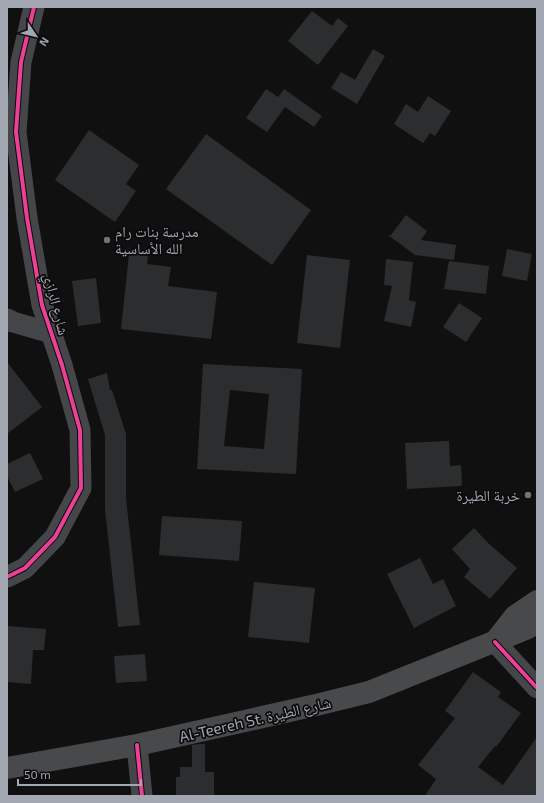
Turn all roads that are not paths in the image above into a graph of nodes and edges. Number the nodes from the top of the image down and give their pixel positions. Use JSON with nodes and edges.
{"nodes":[{"id":1,"x":34,"y":7,"type":"edge"},
{"id":2,"x":7,"y":319,"type":"edge"},
{"id":3,"x":51,"y":333,"type":"junction"},
{"id":4,"x":7,"y":577,"type":"edge"},
{"id":5,"x":537,"y":601,"type":"edge"},
{"id":6,"x":537,"y":621,"type":"edge"},
{"id":7,"x":494,"y":642,"type":"junction"},
{"id":8,"x":537,"y":688,"type":"edge"},
{"id":9,"x":137,"y":745,"type":"junction"},
{"id":10,"x":7,"y":768,"type":"edge"},
{"id":11,"x":142,"y":796,"type":"edge"}],
"edges":[{"from":1,"to":3,"type":"street","name":"شارع الرازي"},
{"from":2,"to":3,"type":"street"},
{"from":3,"to":4,"type":"street","name":"شارع الرازي"},
{"from":5,"to":7,"type":"main road"},
{"from":6,"to":7,"type":"main road","name":"Al-Teereh St. شارع الطيرة"},
{"from":7,"to":8,"type":"street"},
{"from":7,"to":9,"type":"main road","name":"Al-Teereh St. شارع الطيرة"},
{"from":9,"to":10,"type":"main road","name":"Al-Teereh St. شارع الطيرة"},
{"from":9,"to":11,"type":"street"}]}
